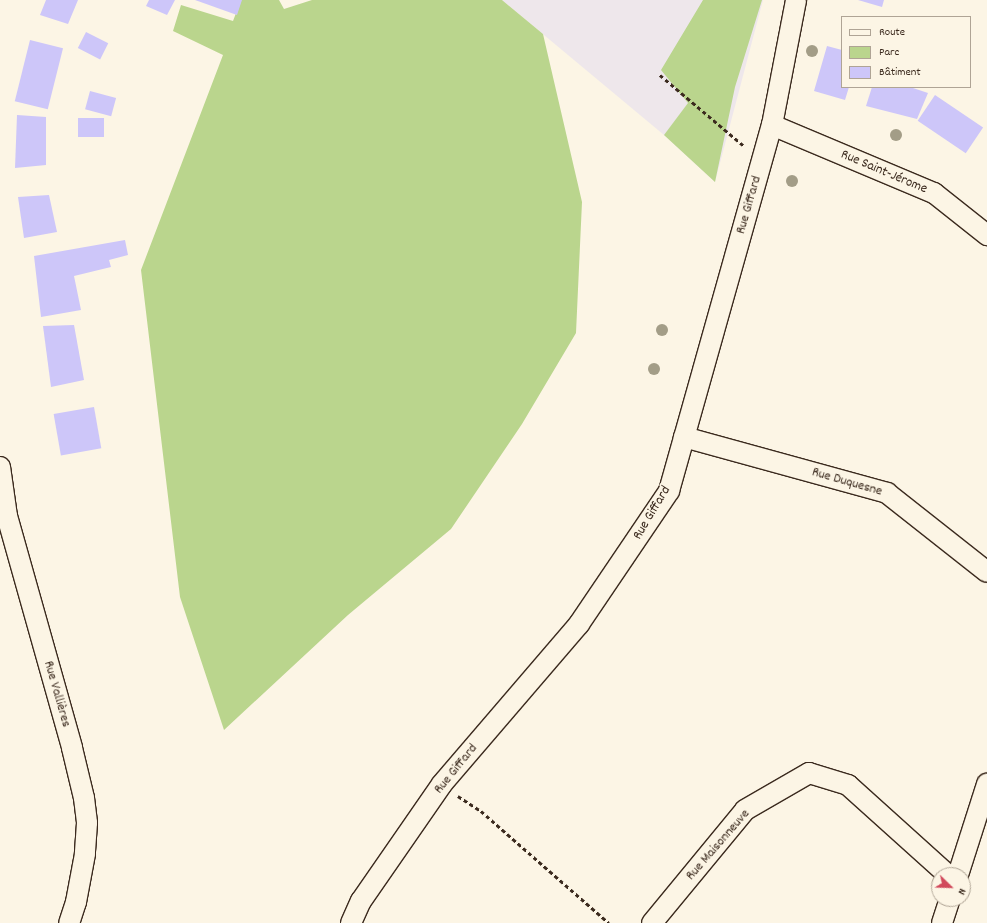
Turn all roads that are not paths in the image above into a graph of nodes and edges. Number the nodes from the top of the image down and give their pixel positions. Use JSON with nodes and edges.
{"nodes":[{"id":1,"x":796,"y":0,"type":"edge"},
{"id":2,"x":772,"y":125,"type":"junction"},
{"id":3,"x":987,"y":235,"type":"edge"},
{"id":4,"x":684,"y":437,"type":"junction"},
{"id":5,"x":0,"y":467,"type":"edge"},
{"id":6,"x":987,"y":572,"type":"edge"},
{"id":7,"x":987,"y":784,"type":"edge"},
{"id":8,"x":939,"y":867,"type":"edge"},
{"id":9,"x":961,"y":867,"type":"edge"},
{"id":10,"x":947,"y":907,"type":"edge"},
{"id":11,"x":69,"y":923,"type":"edge"},
{"id":12,"x":351,"y":923,"type":"edge"},
{"id":13,"x":652,"y":923,"type":"edge"},
{"id":14,"x":942,"y":923,"type":"edge"}],
"edges":[{"from":1,"to":2,"type":"street","name":"Rue Giffard"},
{"from":2,"to":3,"type":"street","name":"Rue Saint-Jérome"},
{"from":2,"to":4,"type":"street","name":"Rue Giffard"},
{"from":4,"to":6,"type":"street","name":"Rue Duquesne"},
{"from":4,"to":12,"type":"street","name":"Rue Giffard"},
{"from":5,"to":11,"type":"street","name":"Rue Vallières"},
{"from":7,"to":9,"type":"street"},
{"from":8,"to":13,"type":"street","name":"Rue Maisonneuve"},
{"from":10,"to":14,"type":"street"}]}
